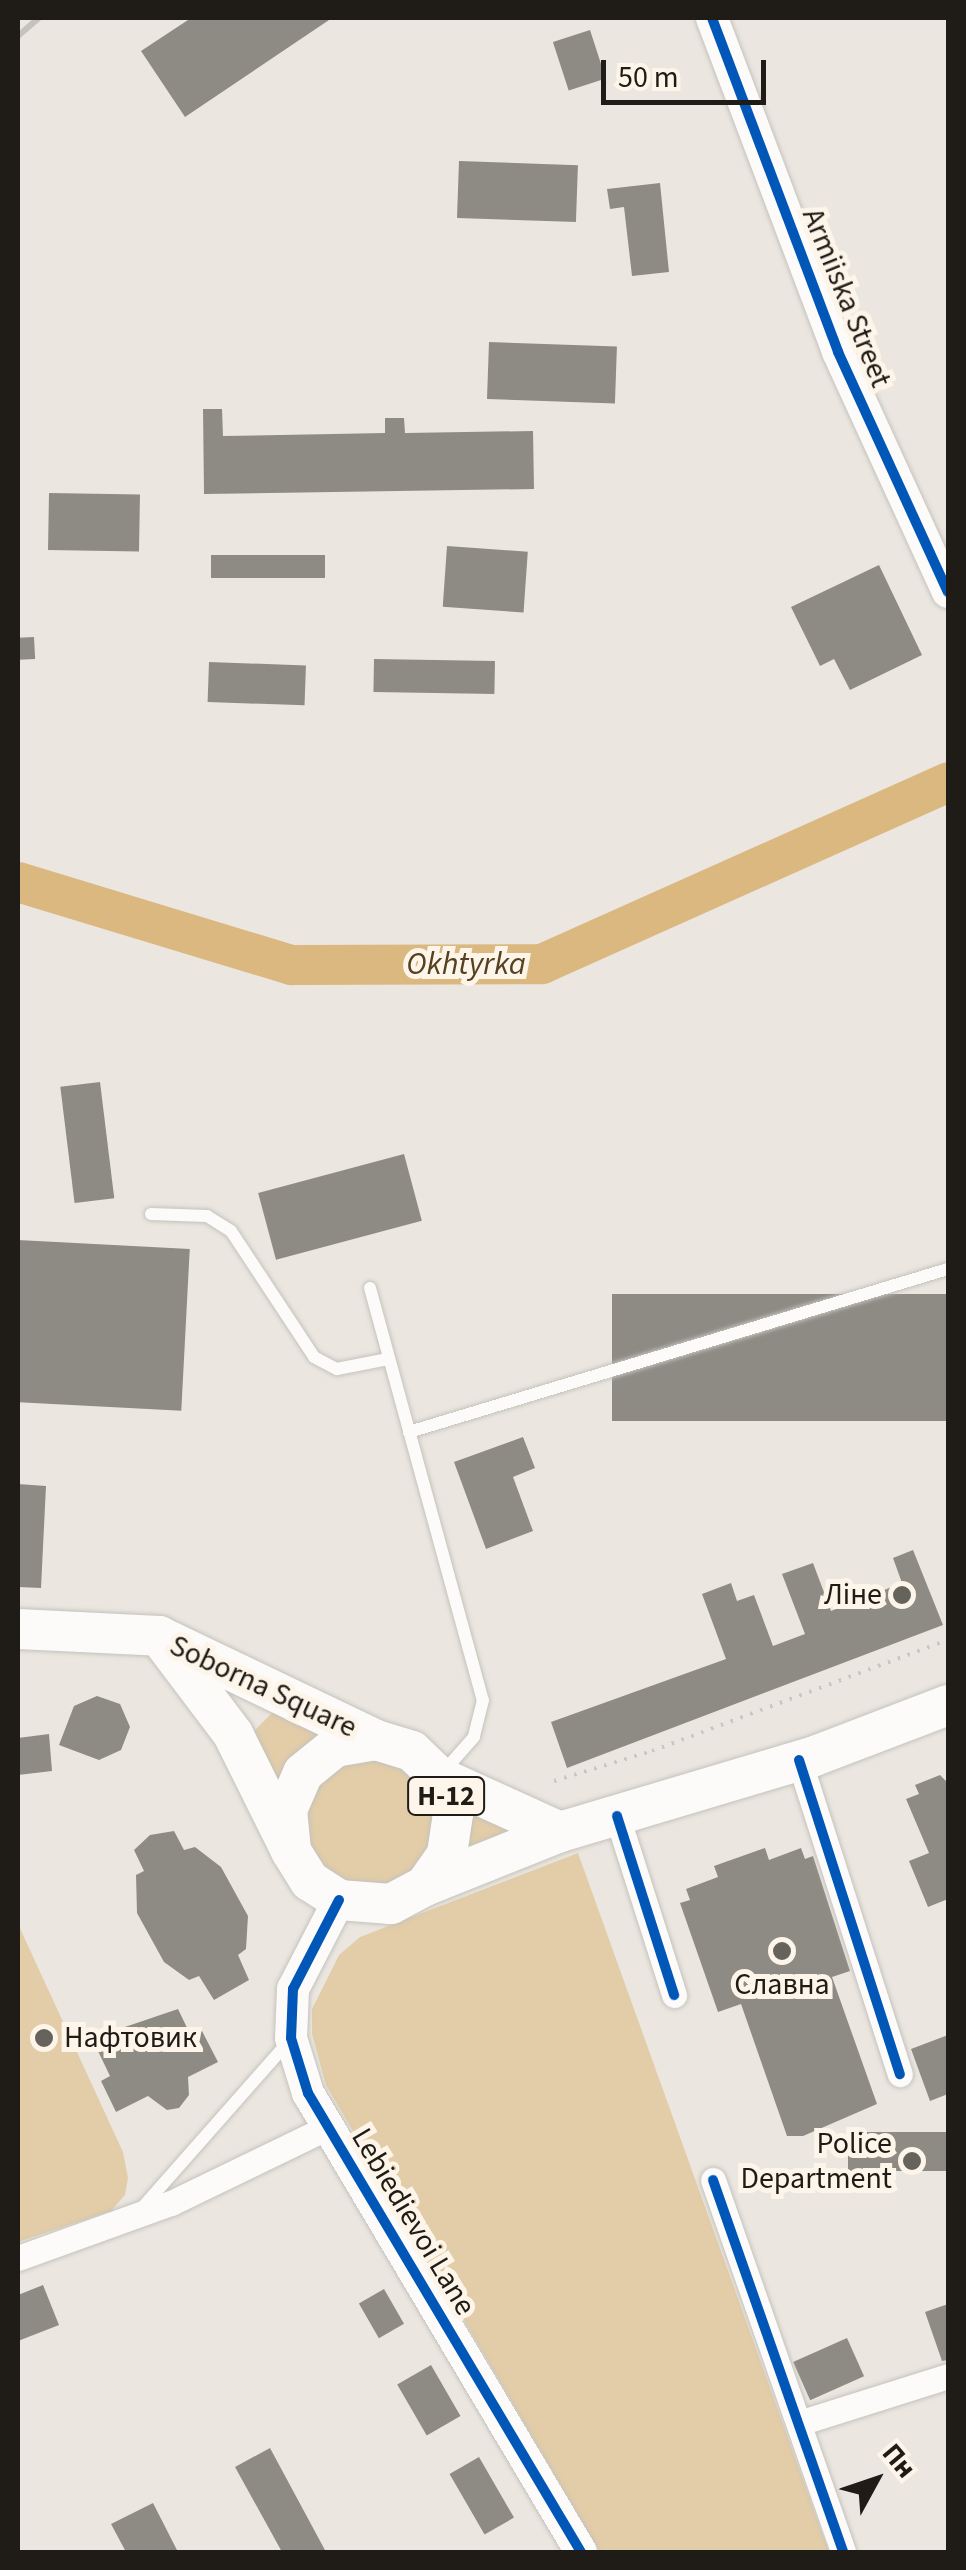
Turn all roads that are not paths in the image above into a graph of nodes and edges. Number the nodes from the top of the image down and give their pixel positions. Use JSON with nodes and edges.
{"nodes":[{"id":1,"x":712,"y":18,"type":"edge"},
{"id":2,"x":948,"y":592,"type":"edge"},
{"id":3,"x":151,"y":1214,"type":"dead end"},
{"id":4,"x":948,"y":1269,"type":"edge"},
{"id":5,"x":370,"y":1288,"type":"dead end"},
{"id":6,"x":388,"y":1359,"type":"junction"},
{"id":7,"x":409,"y":1432,"type":"junction"},
{"id":8,"x":18,"y":1629,"type":"edge"},
{"id":9,"x":158,"y":1636,"type":"junction"},
{"id":10,"x":948,"y":1705,"type":"edge"},
{"id":11,"x":376,"y":1740,"type":"junction"},
{"id":12,"x":799,"y":1760,"type":"junction"},
{"id":13,"x":439,"y":1777,"type":"junction"},
{"id":14,"x":617,"y":1816,"type":"junction"},
{"id":15,"x":560,"y":1832,"type":"junction"},
{"id":16,"x":291,"y":1851,"type":"junction"},
{"id":17,"x":425,"y":1886,"type":"junction"},
{"id":18,"x":339,"y":1900,"type":"junction"},
{"id":19,"x":674,"y":1995,"type":"dead end"},
{"id":20,"x":291,"y":2038,"type":"junction"},
{"id":21,"x":900,"y":2074,"type":"dead end"},
{"id":22,"x":328,"y":2127,"type":"junction"},
{"id":23,"x":713,"y":2180,"type":"dead end"},
{"id":24,"x":135,"y":2216,"type":"junction"},
{"id":25,"x":18,"y":2258,"type":"edge"},
{"id":26,"x":948,"y":2376,"type":"edge"},
{"id":27,"x":799,"y":2423,"type":"junction"},
{"id":28,"x":581,"y":2552,"type":"edge"},
{"id":29,"x":844,"y":2552,"type":"edge"}],
"edges":[{"from":1,"to":2,"type":"street","name":"Armiiska Street"},
{"from":3,"to":6,"type":"lane"},
{"from":4,"to":7,"type":"lane"},
{"from":5,"to":6,"type":"lane"},
{"from":6,"to":7,"type":"lane"},
{"from":7,"to":13,"type":"lane"},
{"from":8,"to":9,"type":"main road","number":"Н-12"},
{"from":9,"to":11,"type":"main road","name":"Soborna Square","number":"Н-12"},
{"from":9,"to":16,"type":"main road","name":"Soborna Square"},
{"from":10,"to":12,"type":"main road","number":"Н-12"},
{"from":11,"to":13,"type":"main road","name":"Soborna Square","number":"Н-12"},
{"from":11,"to":16,"type":"main road","name":"Soborna Square","number":"Н-12"},
{"from":12,"to":14,"type":"main road","number":"Н-12"},
{"from":12,"to":21,"type":"street"},
{"from":13,"to":15,"type":"main road","name":"Soborna Square","number":"Н-12"},
{"from":13,"to":17,"type":"main road","number":"Н-12"},
{"from":14,"to":15,"type":"main road","number":"Н-12"},
{"from":14,"to":19,"type":"street"},
{"from":15,"to":17,"type":"main road","number":"Н-12"},
{"from":16,"to":18,"type":"main road","name":"Soborna Square"},
{"from":17,"to":18,"type":"main road","number":"Н-12"},
{"from":18,"to":20,"type":"street","name":"Lebiedievoi Lane"},
{"from":20,"to":22,"type":"street","name":"Lebiedievoi Lane"},
{"from":20,"to":24,"type":"lane"},
{"from":22,"to":24,"type":"street"},
{"from":22,"to":28,"type":"street","name":"Lebiedievoi Lane"},
{"from":23,"to":27,"type":"street"},
{"from":24,"to":25,"type":"street"},
{"from":26,"to":27,"type":"street"},
{"from":27,"to":29,"type":"street"}]}
